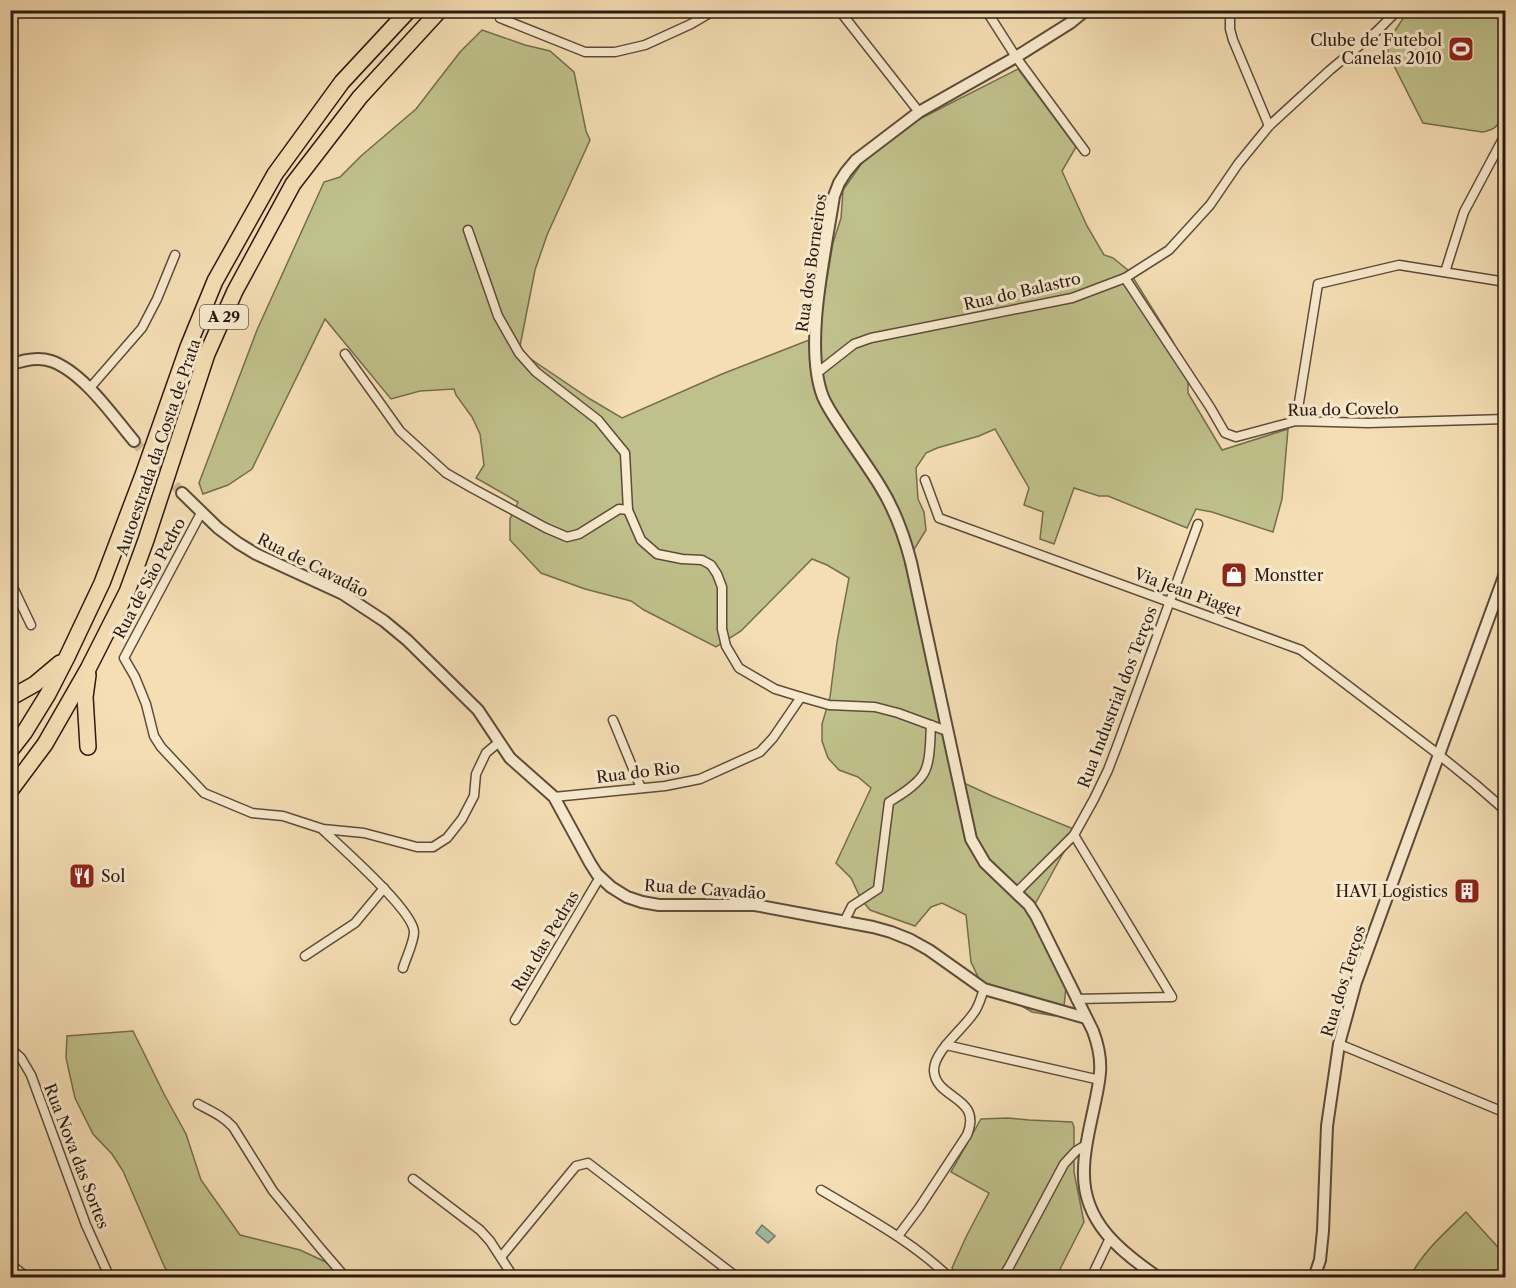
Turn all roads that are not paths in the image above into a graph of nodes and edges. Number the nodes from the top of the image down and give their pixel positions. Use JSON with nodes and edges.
{"nodes":[{"id":1,"x":410,"y":10,"type":"edge"},
{"id":2,"x":440,"y":10,"type":"edge"},
{"id":3,"x":715,"y":10,"type":"edge"},
{"id":4,"x":838,"y":10,"type":"edge"},
{"id":5,"x":986,"y":10,"type":"edge"},
{"id":6,"x":1086,"y":10,"type":"edge"},
{"id":7,"x":1230,"y":10,"type":"edge"},
{"id":8,"x":1398,"y":10,"type":"edge"},
{"id":9,"x":500,"y":18,"type":"dead end"},
{"id":10,"x":1016,"y":57,"type":"junction"},
{"id":11,"x":919,"y":112,"type":"junction"},
{"id":12,"x":1269,"y":126,"type":"junction"},
{"id":13,"x":1506,"y":133,"type":"edge"},
{"id":14,"x":1085,"y":151,"type":"dead end"},
{"id":15,"x":468,"y":230,"type":"dead end"},
{"id":16,"x":175,"y":255,"type":"dead end"},
{"id":17,"x":1445,"y":273,"type":"junction"},
{"id":18,"x":1125,"y":278,"type":"junction"},
{"id":19,"x":1506,"y":282,"type":"edge"},
{"id":20,"x":345,"y":354,"type":"dead end"},
{"id":21,"x":10,"y":365,"type":"edge"},
{"id":22,"x":817,"y":373,"type":"junction"},
{"id":23,"x":89,"y":389,"type":"junction"},
{"id":24,"x":1506,"y":419,"type":"edge"},
{"id":25,"x":1296,"y":421,"type":"junction"},
{"id":26,"x":134,"y":441,"type":"tunnel mouth"},
{"id":27,"x":925,"y":480,"type":"dead end"},
{"id":28,"x":182,"y":493,"type":"tunnel mouth"},
{"id":29,"x":628,"y":510,"type":"junction"},
{"id":30,"x":201,"y":513,"type":"junction"},
{"id":31,"x":1198,"y":524,"type":"dead end"},
{"id":32,"x":1506,"y":571,"type":"edge"},
{"id":33,"x":10,"y":581,"type":"edge"},
{"id":34,"x":1169,"y":601,"type":"junction"},
{"id":35,"x":31,"y":625,"type":"dead end"},
{"id":36,"x":67,"y":657,"type":"junction"},
{"id":37,"x":88,"y":669,"type":"junction"},
{"id":38,"x":801,"y":697,"type":"junction"},
{"id":39,"x":10,"y":698,"type":"edge"},
{"id":40,"x":613,"y":720,"type":"dead end"},
{"id":41,"x":931,"y":725,"type":"junction"},
{"id":42,"x":947,"y":731,"type":"junction"},
{"id":43,"x":499,"y":741,"type":"junction"},
{"id":44,"x":88,"y":747,"type":"dead end"},
{"id":45,"x":10,"y":751,"type":"edge"},
{"id":46,"x":1438,"y":754,"type":"junction"},
{"id":47,"x":641,"y":789,"type":"junction"},
{"id":48,"x":10,"y":791,"type":"edge"},
{"id":49,"x":554,"y":797,"type":"junction"},
{"id":50,"x":1506,"y":812,"type":"edge"},
{"id":51,"x":323,"y":829,"type":"junction"},
{"id":52,"x":1074,"y":835,"type":"junction"},
{"id":53,"x":600,"y":877,"type":"junction"},
{"id":54,"x":384,"y":888,"type":"junction"},
{"id":55,"x":1016,"y":892,"type":"junction"},
{"id":56,"x":844,"y":922,"type":"junction"},
{"id":57,"x":305,"y":956,"type":"dead end"},
{"id":58,"x":403,"y":968,"type":"dead end"},
{"id":59,"x":984,"y":989,"type":"junction"},
{"id":60,"x":1076,"y":999,"type":"junction"},
{"id":61,"x":1086,"y":1018,"type":"junction"},
{"id":62,"x":515,"y":1020,"type":"dead end"},
{"id":63,"x":1339,"y":1044,"type":"junction"},
{"id":64,"x":946,"y":1045,"type":"junction"},
{"id":65,"x":10,"y":1048,"type":"edge"},
{"id":66,"x":1100,"y":1080,"type":"junction"},
{"id":67,"x":198,"y":1104,"type":"dead end"},
{"id":68,"x":1506,"y":1113,"type":"edge"},
{"id":69,"x":1086,"y":1145,"type":"junction"},
{"id":70,"x":413,"y":1179,"type":"dead end"},
{"id":71,"x":821,"y":1190,"type":"dead end"},
{"id":72,"x":898,"y":1236,"type":"junction"},
{"id":73,"x":1110,"y":1238,"type":"junction"},
{"id":74,"x":501,"y":1257,"type":"junction"},
{"id":75,"x":10,"y":1264,"type":"edge"},
{"id":76,"x":28,"y":1278,"type":"edge"},
{"id":77,"x":110,"y":1278,"type":"edge"},
{"id":78,"x":346,"y":1278,"type":"edge"},
{"id":79,"x":514,"y":1278,"type":"edge"},
{"id":80,"x":738,"y":1278,"type":"edge"},
{"id":81,"x":950,"y":1278,"type":"edge"},
{"id":82,"x":1002,"y":1278,"type":"edge"},
{"id":83,"x":1091,"y":1278,"type":"edge"},
{"id":84,"x":1159,"y":1278,"type":"edge"},
{"id":85,"x":1314,"y":1278,"type":"edge"}],
"edges":[{"from":1,"to":36,"type":"highway","name":"Autoestrada da Costa de Prata","number":"A 29"},
{"from":2,"to":37,"type":"highway","name":"Autoestrada da Costa de Prata","number":"A 29"},
{"from":3,"to":9,"type":"street"},
{"from":4,"to":11,"type":"street"},
{"from":5,"to":10,"type":"street"},
{"from":6,"to":10,"type":"street","name":"Rua dos Borneiros"},
{"from":7,"to":12,"type":"street"},
{"from":8,"to":12,"type":"street","name":"Rua do Balastro"},
{"from":10,"to":11,"type":"street","name":"Rua dos Borneiros"},
{"from":10,"to":14,"type":"street"},
{"from":11,"to":22,"type":"street","name":"Rua dos Borneiros"},
{"from":12,"to":18,"type":"street","name":"Rua do Balastro"},
{"from":13,"to":17,"type":"street"},
{"from":15,"to":29,"type":"street"},
{"from":16,"to":23,"type":"street"},
{"from":17,"to":19,"type":"street"},
{"from":17,"to":25,"type":"street"},
{"from":18,"to":22,"type":"street","name":"Rua do Balastro"},
{"from":18,"to":25,"type":"street","name":"Rua do Covelo"},
{"from":20,"to":29,"type":"street"},
{"from":21,"to":23,"type":"street"},
{"from":22,"to":42,"type":"street","name":"Rua dos Borneiros"},
{"from":23,"to":26,"type":"street"},
{"from":24,"to":25,"type":"street","name":"Rua do Covelo"},
{"from":27,"to":34,"type":"street","name":"Via Jean Piaget"},
{"from":28,"to":30,"type":"street","name":"Rua de Cavadão"},
{"from":29,"to":38,"type":"street"},
{"from":30,"to":43,"type":"street","name":"Rua de Cavadão"},
{"from":30,"to":51,"type":"street","name":"Rua de São Pedro"},
{"from":31,"to":34,"type":"street","name":"Rua Industrial dos Terços"},
{"from":32,"to":46,"type":"street","name":"Rua dos Terços"},
{"from":33,"to":35,"type":"street"},
{"from":34,"to":46,"type":"street","name":"Via Jean Piaget"},
{"from":34,"to":52,"type":"street","name":"Rua Industrial dos Terços"},
{"from":36,"to":39,"type":"highway"},
{"from":36,"to":45,"type":"highway","name":"Autoestrada da Costa de Prata","number":"A 29"},
{"from":37,"to":44,"type":"highway"},
{"from":37,"to":48,"type":"highway","name":"Autoestrada da Costa de Prata","number":"A 29"},
{"from":38,"to":41,"type":"street"},
{"from":38,"to":47,"type":"street","name":"Rua do Rio"},
{"from":40,"to":47,"type":"street"},
{"from":41,"to":42,"type":"street"},
{"from":41,"to":56,"type":"street"},
{"from":42,"to":55,"type":"street","name":"Rua dos Borneiros"},
{"from":43,"to":49,"type":"street","name":"Rua de Cavadão"},
{"from":43,"to":51,"type":"street"},
{"from":46,"to":50,"type":"street","name":"Via Jean Piaget"},
{"from":46,"to":63,"type":"street","name":"Rua dos Terços"},
{"from":47,"to":49,"type":"street","name":"Rua do Rio"},
{"from":49,"to":53,"type":"street","name":"Rua de Cavadão"},
{"from":51,"to":54,"type":"street"},
{"from":52,"to":55,"type":"street","name":"Rua Industrial dos Terços"},
{"from":52,"to":60,"type":"street"},
{"from":53,"to":56,"type":"street","name":"Rua de Cavadão"},
{"from":53,"to":62,"type":"street","name":"Rua das Pedras"},
{"from":54,"to":57,"type":"street"},
{"from":54,"to":58,"type":"street"},
{"from":55,"to":60,"type":"street","name":"Rua dos Borneiros"},
{"from":56,"to":59,"type":"street","name":"Rua de Cavadão"},
{"from":59,"to":61,"type":"street","name":"Rua de Cavadão"},
{"from":59,"to":64,"type":"street"},
{"from":60,"to":61,"type":"street","name":"Rua dos Borneiros"},
{"from":61,"to":66,"type":"street","name":"Rua dos Borneiros"},
{"from":63,"to":68,"type":"street"},
{"from":63,"to":85,"type":"street","name":"Rua dos Terços"},
{"from":64,"to":66,"type":"street"},
{"from":64,"to":72,"type":"street"},
{"from":65,"to":77,"type":"street","name":"Rua Nova das Sortes"},
{"from":66,"to":69,"type":"street","name":"Rua dos Borneiros"},
{"from":67,"to":78,"type":"street"},
{"from":69,"to":73,"type":"street","name":"Rua dos Borneiros"},
{"from":69,"to":82,"type":"street"},
{"from":70,"to":74,"type":"street"},
{"from":71,"to":72,"type":"street"},
{"from":72,"to":81,"type":"street"},
{"from":73,"to":83,"type":"street"},
{"from":73,"to":84,"type":"street","name":"Rua dos Borneiros"},
{"from":74,"to":79,"type":"street"},
{"from":74,"to":80,"type":"street"},
{"from":75,"to":76,"type":"street"}]}
